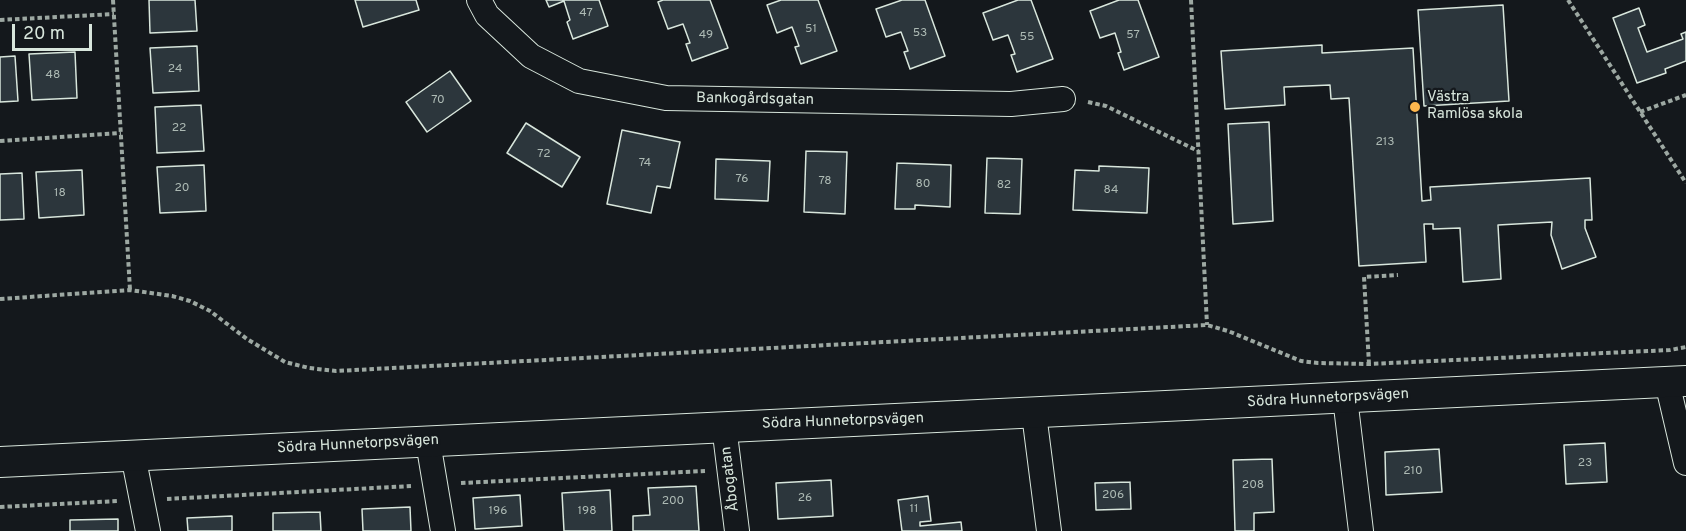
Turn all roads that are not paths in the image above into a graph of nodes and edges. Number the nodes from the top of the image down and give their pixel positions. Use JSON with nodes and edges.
{"nodes":[{"id":1,"x":479,"y":0,"type":"edge"},
{"id":2,"x":1063,"y":99,"type":"road end"},
{"id":3,"x":1677,"y":382,"type":"edge"},
{"id":4,"x":1346,"y":398,"type":"junction"},
{"id":5,"x":1034,"y":414,"type":"junction"},
{"id":6,"x":724,"y":426,"type":"junction"},
{"id":7,"x":428,"y":442,"type":"junction"},
{"id":8,"x":133,"y":455,"type":"junction"},
{"id":9,"x":0,"y":462,"type":"edge"},
{"id":10,"x":1686,"y":463,"type":"edge"},
{"id":11,"x":148,"y":531,"type":"edge"},
{"id":12,"x":443,"y":531,"type":"edge"},
{"id":13,"x":737,"y":531,"type":"edge"},
{"id":14,"x":1049,"y":531,"type":"edge"},
{"id":15,"x":1361,"y":531,"type":"edge"}],
"edges":[{"from":1,"to":2,"type":"street","name":"Bankogårdsgatan"},
{"from":3,"to":4,"type":"street","name":"Södra Hunnetorpsvägen"},
{"from":3,"to":10,"type":"street"},
{"from":4,"to":5,"type":"street","name":"Södra Hunnetorpsvägen"},
{"from":4,"to":15,"type":"street"},
{"from":5,"to":6,"type":"street","name":"Södra Hunnetorpsvägen"},
{"from":5,"to":14,"type":"street"},
{"from":6,"to":7,"type":"street","name":"Södra Hunnetorpsvägen"},
{"from":6,"to":13,"type":"street","name":"Åbogatan"},
{"from":7,"to":8,"type":"street","name":"Södra Hunnetorpsvägen"},
{"from":7,"to":12,"type":"street"},
{"from":8,"to":9,"type":"street","name":"Södra Hunnetorpsvägen"},
{"from":8,"to":11,"type":"street"}]}
